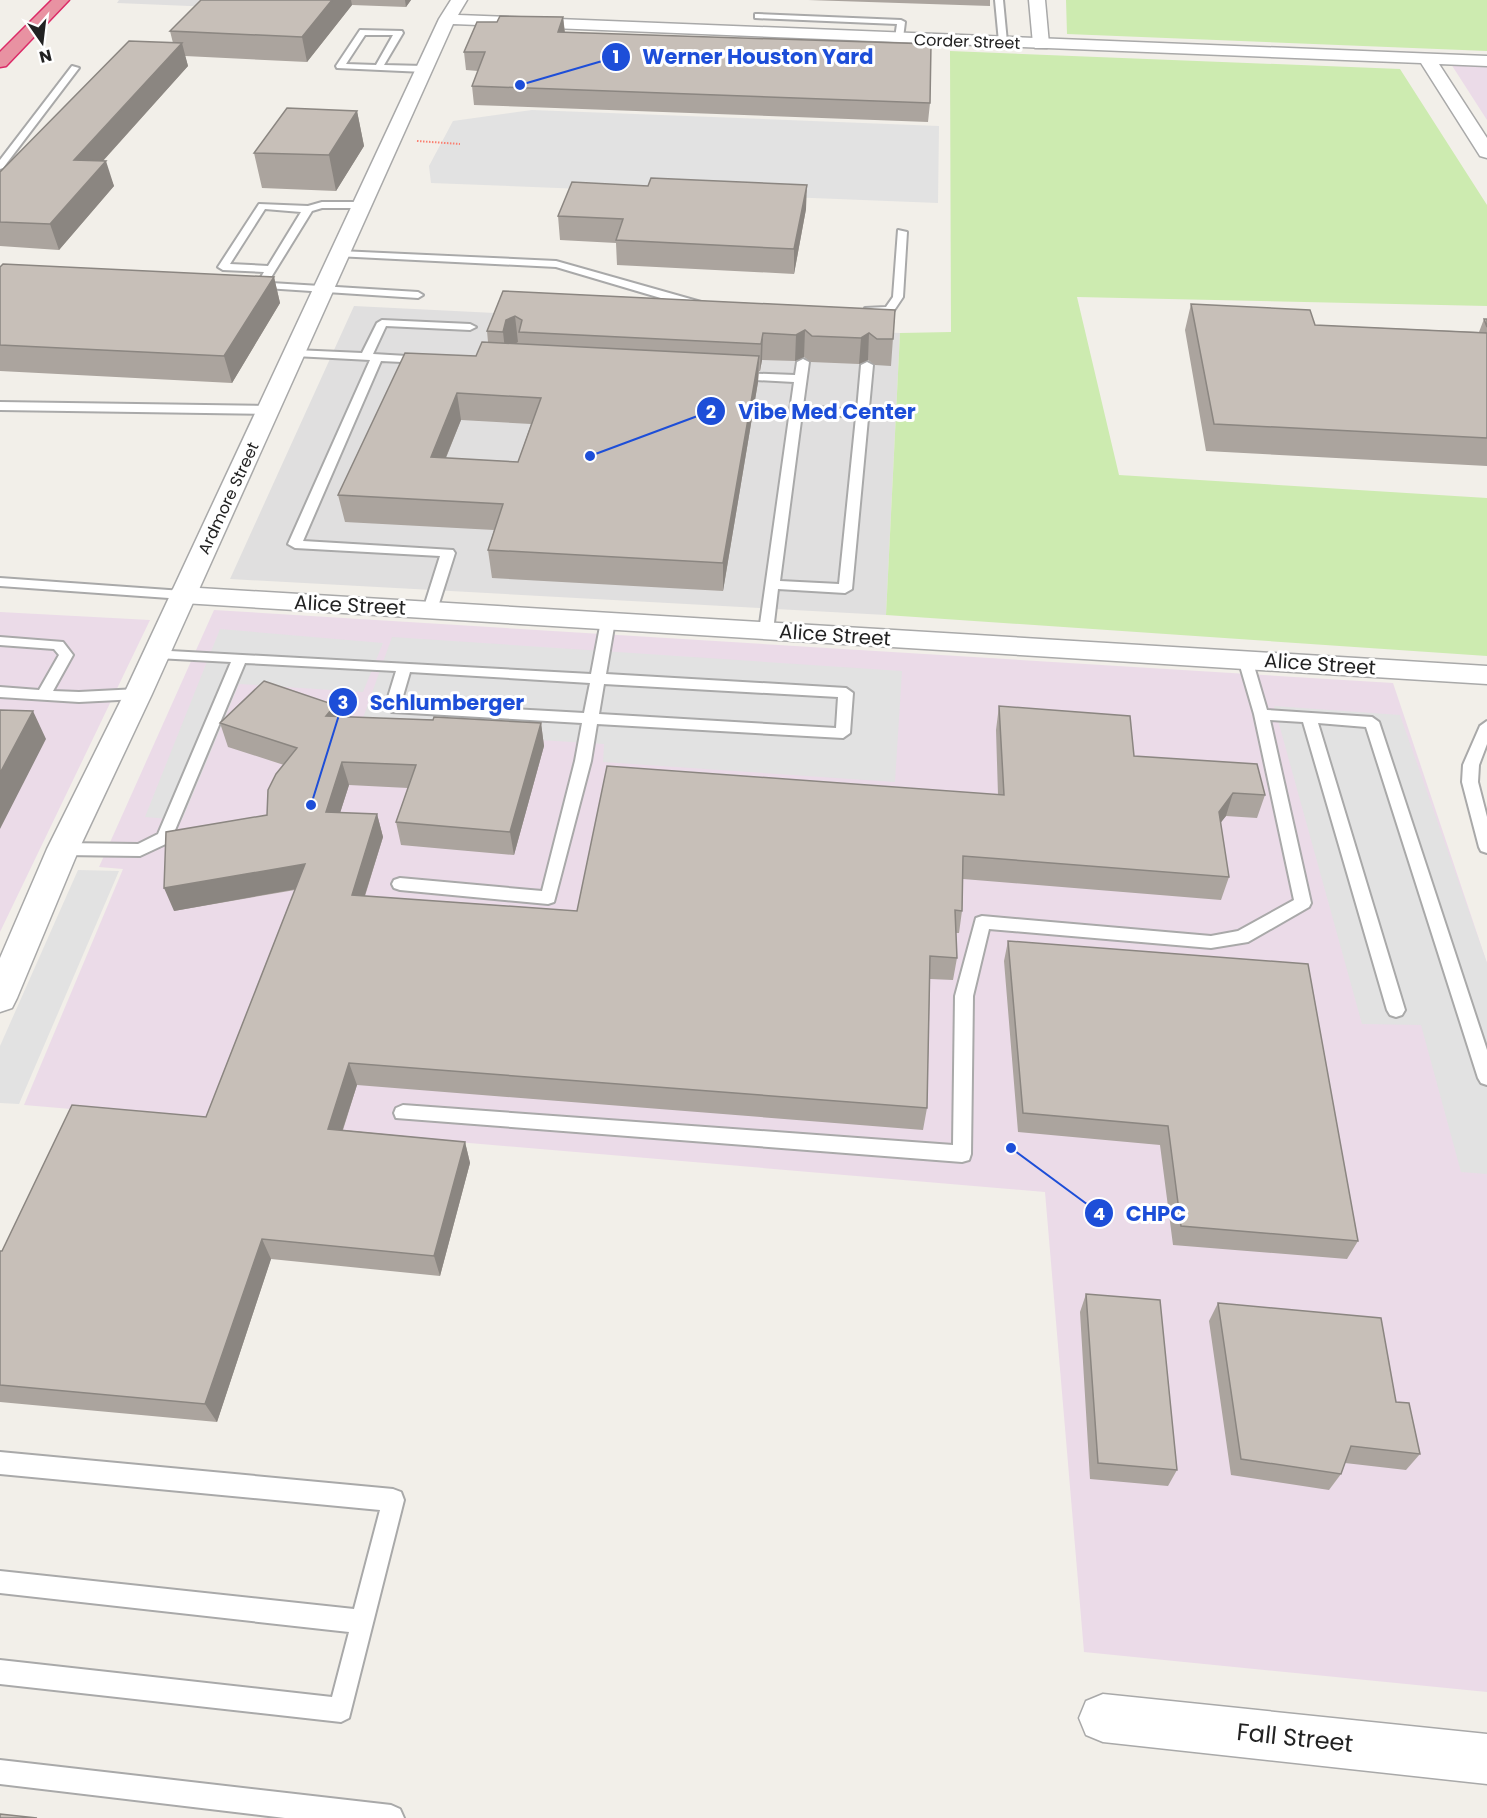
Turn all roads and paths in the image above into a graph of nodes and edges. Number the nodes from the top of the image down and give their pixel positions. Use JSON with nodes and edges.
{"nodes":[{"id":1,"x":61,"y":0,"type":"edge"},
{"id":2,"x":999,"y":0,"type":"edge"},
{"id":3,"x":1037,"y":0,"type":"edge"},
{"id":4,"x":453,"y":10,"type":"edge"},
{"id":5,"x":758,"y":16,"type":"dead end"},
{"id":6,"x":820,"y":27,"type":"junction"},
{"id":7,"x":1003,"y":42,"type":"junction"},
{"id":8,"x":1041,"y":44,"type":"junction"},
{"id":9,"x":1426,"y":58,"type":"junction"},
{"id":10,"x":1487,"y":61,"type":"edge"},
{"id":11,"x":0,"y":62,"type":"edge"},
{"id":12,"x":75,"y":68,"type":"dead end"},
{"id":13,"x":378,"y":68,"type":"junction"},
{"id":14,"x":424,"y":69,"type":"junction"},
{"id":15,"x":392,"y":140,"type":"junction"},
{"id":16,"x":460,"y":144,"type":"dead end"},
{"id":17,"x":1487,"y":152,"type":"edge"},
{"id":18,"x":0,"y":166,"type":"edge"},
{"id":19,"x":362,"y":205,"type":"junction"},
{"id":20,"x":305,"y":213,"type":"junction"},
{"id":21,"x":903,"y":232,"type":"dead end"},
{"id":22,"x":340,"y":254,"type":"junction"},
{"id":23,"x":272,"y":269,"type":"junction"},
{"id":24,"x":249,"y":285,"type":"edge"},
{"id":25,"x":261,"y":286,"type":"junction"},
{"id":26,"x":324,"y":290,"type":"junction"},
{"id":27,"x":418,"y":295,"type":"dead end"},
{"id":28,"x":705,"y":303,"type":"edge"},
{"id":29,"x":855,"y":309,"type":"edge"},
{"id":30,"x":470,"y":327,"type":"dead end"},
{"id":31,"x":295,"y":353,"type":"junction"},
{"id":32,"x":372,"y":357,"type":"junction"},
{"id":33,"x":433,"y":360,"type":"edge"},
{"id":34,"x":803,"y":362,"type":"edge"},
{"id":35,"x":867,"y":365,"type":"edge"},
{"id":36,"x":731,"y":376,"type":"edge"},
{"id":37,"x":800,"y":379,"type":"junction"},
{"id":38,"x":0,"y":406,"type":"edge"},
{"id":39,"x":796,"y":409,"type":"junction"},
{"id":40,"x":268,"y":410,"type":"junction"},
{"id":41,"x":861,"y":414,"type":"junction"},
{"id":42,"x":0,"y":582,"type":"edge"},
{"id":43,"x":772,"y":585,"type":"junction"},
{"id":44,"x":183,"y":595,"type":"junction"},
{"id":45,"x":430,"y":610,"type":"junction"},
{"id":46,"x":608,"y":621,"type":"junction"},
{"id":47,"x":766,"y":631,"type":"junction"},
{"id":48,"x":0,"y":641,"type":"edge"},
{"id":49,"x":157,"y":653,"type":"junction"},
{"id":50,"x":239,"y":659,"type":"junction"},
{"id":51,"x":1245,"y":659,"type":"junction"},
{"id":52,"x":404,"y":668,"type":"junction"},
{"id":53,"x":1486,"y":678,"type":"edge"},
{"id":54,"x":600,"y":679,"type":"junction"},
{"id":55,"x":0,"y":692,"type":"edge"},
{"id":56,"x":138,"y":694,"type":"junction"},
{"id":57,"x":43,"y":695,"type":"junction"},
{"id":58,"x":1261,"y":714,"type":"junction"},
{"id":59,"x":1309,"y":717,"type":"junction"},
{"id":60,"x":592,"y":718,"type":"junction"},
{"id":61,"x":1487,"y":726,"type":"edge"},
{"id":62,"x":1487,"y":847,"type":"edge"},
{"id":63,"x":63,"y":849,"type":"junction"},
{"id":64,"x":400,"y":884,"type":"dead end"},
{"id":65,"x":0,"y":998,"type":"edge"},
{"id":66,"x":1396,"y":1010,"type":"dead end"},
{"id":67,"x":1487,"y":1078,"type":"edge"},
{"id":68,"x":403,"y":1113,"type":"dead end"},
{"id":69,"x":0,"y":1463,"type":"edge"},
{"id":70,"x":0,"y":1582,"type":"edge"},
{"id":71,"x":363,"y":1622,"type":"junction"},
{"id":72,"x":0,"y":1672,"type":"edge"},
{"id":73,"x":1102,"y":1718,"type":"dead end"},
{"id":74,"x":1487,"y":1759,"type":"edge"},
{"id":75,"x":0,"y":1772,"type":"edge"},
{"id":76,"x":391,"y":1818,"type":"edge"}],
"edges":[{"from":1,"to":11,"type":"highway"},
{"from":2,"to":7,"type":"lane"},
{"from":3,"to":8,"type":"street"},
{"from":4,"to":6,"type":"street","name":"Corder Street"},
{"from":4,"to":14,"type":"street","name":"Ardmore Street"},
{"from":5,"to":6,"type":"lane"},
{"from":6,"to":7,"type":"street","name":"Corder Street"},
{"from":7,"to":8,"type":"street","name":"Corder Street"},
{"from":8,"to":9,"type":"street","name":"Corder Street"},
{"from":9,"to":10,"type":"street","name":"Corder Street"},
{"from":9,"to":17,"type":"street"},
{"from":12,"to":18,"type":"lane"},
{"from":13,"to":13,"type":"lane"},
{"from":13,"to":14,"type":"lane"},
{"from":14,"to":15,"type":"street","name":"Ardmore Street"},
{"from":15,"to":16,"type":"path"},
{"from":15,"to":19,"type":"street","name":"Ardmore Street"},
{"from":19,"to":20,"type":"lane"},
{"from":19,"to":22,"type":"street","name":"Ardmore Street"},
{"from":20,"to":23,"type":"lane"},
{"from":20,"to":23,"type":"lane"},
{"from":21,"to":29,"type":"lane"},
{"from":22,"to":26,"type":"street","name":"Ardmore Street"},
{"from":22,"to":28,"type":"lane"},
{"from":23,"to":25,"type":"lane"},
{"from":24,"to":25,"type":"lane"},
{"from":25,"to":26,"type":"lane"},
{"from":26,"to":27,"type":"lane"},
{"from":26,"to":31,"type":"street","name":"Ardmore Street"},
{"from":30,"to":32,"type":"lane"},
{"from":31,"to":32,"type":"lane"},
{"from":31,"to":40,"type":"street","name":"Ardmore Street"},
{"from":32,"to":33,"type":"lane"},
{"from":32,"to":45,"type":"lane"},
{"from":34,"to":37,"type":"lane"},
{"from":35,"to":41,"type":"lane"},
{"from":36,"to":37,"type":"lane"},
{"from":37,"to":39,"type":"lane"},
{"from":38,"to":40,"type":"lane"},
{"from":39,"to":41,"type":"lane"},
{"from":39,"to":43,"type":"lane"},
{"from":40,"to":44,"type":"street","name":"Ardmore Street"},
{"from":41,"to":43,"type":"lane"},
{"from":42,"to":44,"type":"lane"},
{"from":43,"to":47,"type":"lane"},
{"from":44,"to":45,"type":"street","name":"Alice Street"},
{"from":44,"to":49,"type":"street","name":"Ardmore Street"},
{"from":45,"to":46,"type":"street","name":"Alice Street"},
{"from":46,"to":47,"type":"street","name":"Alice Street"},
{"from":46,"to":54,"type":"lane"},
{"from":47,"to":51,"type":"street","name":"Alice Street"},
{"from":48,"to":57,"type":"lane"},
{"from":49,"to":50,"type":"lane"},
{"from":49,"to":56,"type":"street","name":"Ardmore Street"},
{"from":50,"to":52,"type":"lane"},
{"from":50,"to":63,"type":"lane"},
{"from":51,"to":53,"type":"street","name":"Alice Street"},
{"from":51,"to":58,"type":"lane"},
{"from":52,"to":54,"type":"lane"},
{"from":52,"to":60,"type":"lane"},
{"from":54,"to":60,"type":"lane"},
{"from":54,"to":60,"type":"lane"},
{"from":55,"to":57,"type":"lane"},
{"from":56,"to":57,"type":"lane"},
{"from":56,"to":63,"type":"street","name":"Ardmore Street"},
{"from":58,"to":59,"type":"lane"},
{"from":58,"to":68,"type":"lane"},
{"from":59,"to":66,"type":"lane"},
{"from":59,"to":67,"type":"lane"},
{"from":60,"to":64,"type":"lane"},
{"from":61,"to":62,"type":"lane"},
{"from":63,"to":65,"type":"street","name":"Ardmore Street"},
{"from":69,"to":71,"type":"lane"},
{"from":70,"to":71,"type":"lane"},
{"from":71,"to":72,"type":"lane"},
{"from":73,"to":74,"type":"street","name":"Fall Street"},
{"from":75,"to":76,"type":"lane"}]}
